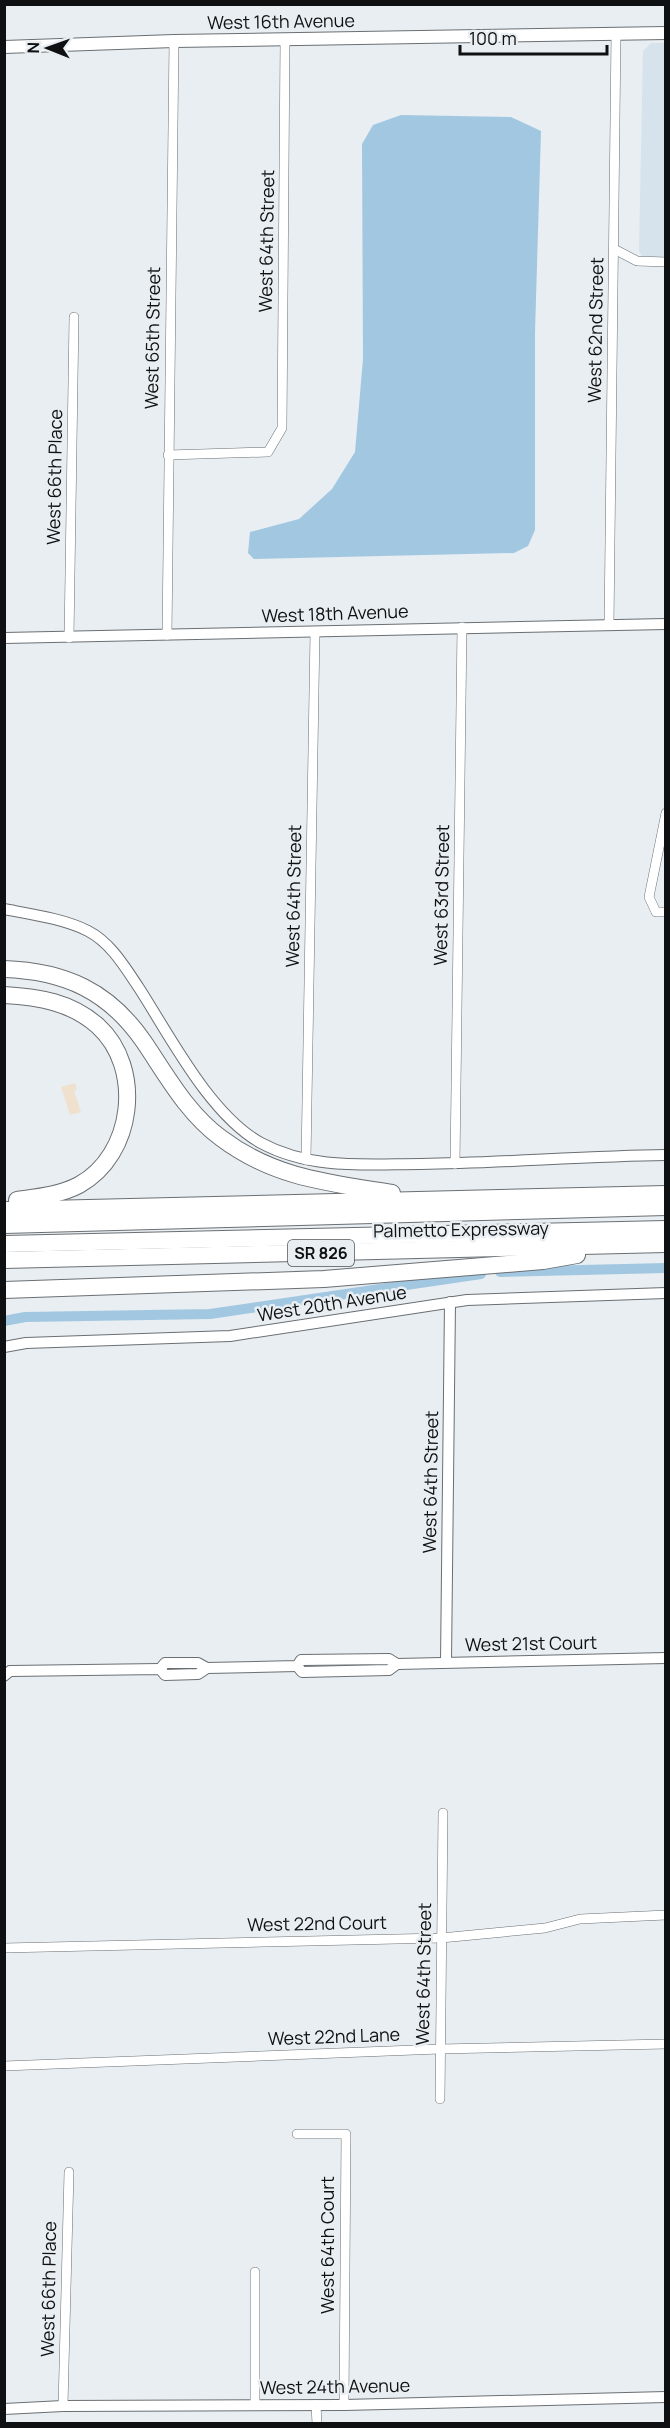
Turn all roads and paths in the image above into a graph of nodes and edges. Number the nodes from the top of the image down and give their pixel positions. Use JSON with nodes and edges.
{"nodes":[{"id":1,"x":666,"y":33,"type":"edge"},
{"id":2,"x":616,"y":34,"type":"junction"},
{"id":3,"x":285,"y":39,"type":"junction"},
{"id":4,"x":174,"y":41,"type":"junction"},
{"id":5,"x":4,"y":47,"type":"edge"},
{"id":6,"x":614,"y":249,"type":"junction"},
{"id":7,"x":666,"y":262,"type":"edge"},
{"id":8,"x":74,"y":317,"type":"dead end"},
{"id":9,"x":168,"y":455,"type":"junction"},
{"id":10,"x":666,"y":624,"type":"edge"},
{"id":11,"x":609,"y":625,"type":"junction"},
{"id":12,"x":462,"y":627,"type":"junction"},
{"id":13,"x":315,"y":632,"type":"junction"},
{"id":14,"x":167,"y":635,"type":"junction"},
{"id":15,"x":4,"y":638,"type":"edge"},
{"id":16,"x":69,"y":638,"type":"junction"},
{"id":17,"x":666,"y":813,"type":"edge"},
{"id":18,"x":4,"y":909,"type":"edge"},
{"id":19,"x":661,"y":912,"type":"edge"},
{"id":20,"x":9,"y":968,"type":"edge"},
{"id":21,"x":10,"y":997,"type":"edge"},
{"id":22,"x":666,"y":1155,"type":"edge"},
{"id":23,"x":306,"y":1160,"type":"junction"},
{"id":24,"x":455,"y":1164,"type":"junction"},
{"id":25,"x":666,"y":1194,"type":"edge"},
{"id":26,"x":435,"y":1200,"type":"junction"},
{"id":27,"x":4,"y":1202,"type":"edge"},
{"id":28,"x":666,"y":1208,"type":"edge"},
{"id":29,"x":4,"y":1209,"type":"edge"},
{"id":30,"x":4,"y":1225,"type":"edge"},
{"id":31,"x":666,"y":1229,"type":"edge"},
{"id":32,"x":4,"y":1244,"type":"edge"},
{"id":33,"x":666,"y":1244,"type":"edge"},
{"id":34,"x":637,"y":1245,"type":"junction"},
{"id":35,"x":4,"y":1260,"type":"edge"},
{"id":36,"x":4,"y":1290,"type":"edge"},
{"id":37,"x":666,"y":1293,"type":"edge"},
{"id":38,"x":450,"y":1302,"type":"junction"},
{"id":39,"x":4,"y":1347,"type":"edge"},
{"id":40,"x":666,"y":1658,"type":"edge"},
{"id":41,"x":446,"y":1662,"type":"junction"},
{"id":42,"x":6,"y":1671,"type":"edge"},
{"id":43,"x":443,"y":1813,"type":"dead end"},
{"id":44,"x":666,"y":1915,"type":"edge"},
{"id":45,"x":441,"y":1938,"type":"junction"},
{"id":46,"x":4,"y":1948,"type":"edge"},
{"id":47,"x":666,"y":2044,"type":"edge"},
{"id":48,"x":440,"y":2049,"type":"junction"},
{"id":49,"x":4,"y":2066,"type":"edge"},
{"id":50,"x":440,"y":2099,"type":"dead end"},
{"id":51,"x":297,"y":2134,"type":"dead end"},
{"id":52,"x":69,"y":2172,"type":"dead end"},
{"id":53,"x":255,"y":2272,"type":"dead end"},
{"id":54,"x":666,"y":2397,"type":"edge"},
{"id":55,"x":344,"y":2404,"type":"junction"},
{"id":56,"x":255,"y":2405,"type":"junction"},
{"id":57,"x":316,"y":2405,"type":"junction"},
{"id":58,"x":63,"y":2406,"type":"junction"},
{"id":59,"x":4,"y":2409,"type":"edge"},
{"id":60,"x":317,"y":2424,"type":"edge"}],
"edges":[{"from":1,"to":2,"type":"main road","name":"West 16th Avenue"},
{"from":2,"to":3,"type":"main road","name":"West 16th Avenue"},
{"from":2,"to":6,"type":"street","name":"West 62nd Street"},
{"from":3,"to":4,"type":"main road","name":"West 16th Avenue"},
{"from":3,"to":9,"type":"street","name":"West 64th Street"},
{"from":4,"to":5,"type":"main road","name":"West 16th Avenue"},
{"from":4,"to":9,"type":"street","name":"West 65th Street"},
{"from":6,"to":7,"type":"street"},
{"from":6,"to":11,"type":"street","name":"West 62nd Street"},
{"from":8,"to":16,"type":"street","name":"West 66th Place"},
{"from":9,"to":14,"type":"street","name":"West 65th Street"},
{"from":10,"to":11,"type":"street","name":"West 18th Avenue"},
{"from":11,"to":12,"type":"street","name":"West 18th Avenue"},
{"from":12,"to":13,"type":"street","name":"West 18th Avenue"},
{"from":12,"to":24,"type":"street","name":"West 63rd Street"},
{"from":13,"to":14,"type":"street","name":"West 18th Avenue"},
{"from":13,"to":23,"type":"street","name":"West 64th Street"},
{"from":14,"to":16,"type":"street","name":"West 18th Avenue"},
{"from":15,"to":16,"type":"street","name":"West 18th Avenue"},
{"from":17,"to":19,"type":"street"},
{"from":18,"to":23,"type":"street"},
{"from":20,"to":26,"type":"highway"},
{"from":21,"to":27,"type":"highway"},
{"from":22,"to":24,"type":"street"},
{"from":23,"to":24,"type":"street"},
{"from":25,"to":26,"type":"highway","name":"Palmetto Expressway"},
{"from":26,"to":29,"type":"highway","name":"Palmetto Expressway"},
{"from":28,"to":30,"type":"highway"},
{"from":31,"to":32,"type":"highway"},
{"from":33,"to":34,"type":"highway","name":"Palmetto Expressway","number":"SR 826"},
{"from":34,"to":35,"type":"highway","name":"Palmetto Expressway","number":"SR 826"},
{"from":34,"to":36,"type":"highway"},
{"from":37,"to":38,"type":"street","name":"West 20th Avenue"},
{"from":38,"to":39,"type":"street","name":"West 20th Avenue"},
{"from":38,"to":41,"type":"street","name":"West 64th Street"},
{"from":40,"to":41,"type":"street","name":"West 21st Court"},
{"from":41,"to":42,"type":"street","name":"West 21st Court"},
{"from":43,"to":45,"type":"street","name":"West 64th Street"},
{"from":44,"to":45,"type":"street","name":"West 22nd Court"},
{"from":45,"to":46,"type":"street","name":"West 22nd Court"},
{"from":45,"to":48,"type":"street","name":"West 64th Street"},
{"from":47,"to":48,"type":"street","name":"West 22nd Lane"},
{"from":48,"to":49,"type":"street","name":"West 22nd Lane"},
{"from":48,"to":50,"type":"street","name":"West 64th Street"},
{"from":51,"to":55,"type":"street","name":"West 64th Court"},
{"from":52,"to":58,"type":"street","name":"West 66th Place"},
{"from":53,"to":56,"type":"street"},
{"from":54,"to":55,"type":"street","name":"West 24th Avenue"},
{"from":55,"to":57,"type":"street","name":"West 24th Avenue"},
{"from":56,"to":57,"type":"street","name":"West 24th Avenue"},
{"from":56,"to":58,"type":"street","name":"West 24th Avenue"},
{"from":57,"to":60,"type":"street"},
{"from":58,"to":59,"type":"street","name":"West 24th Avenue"}]}
